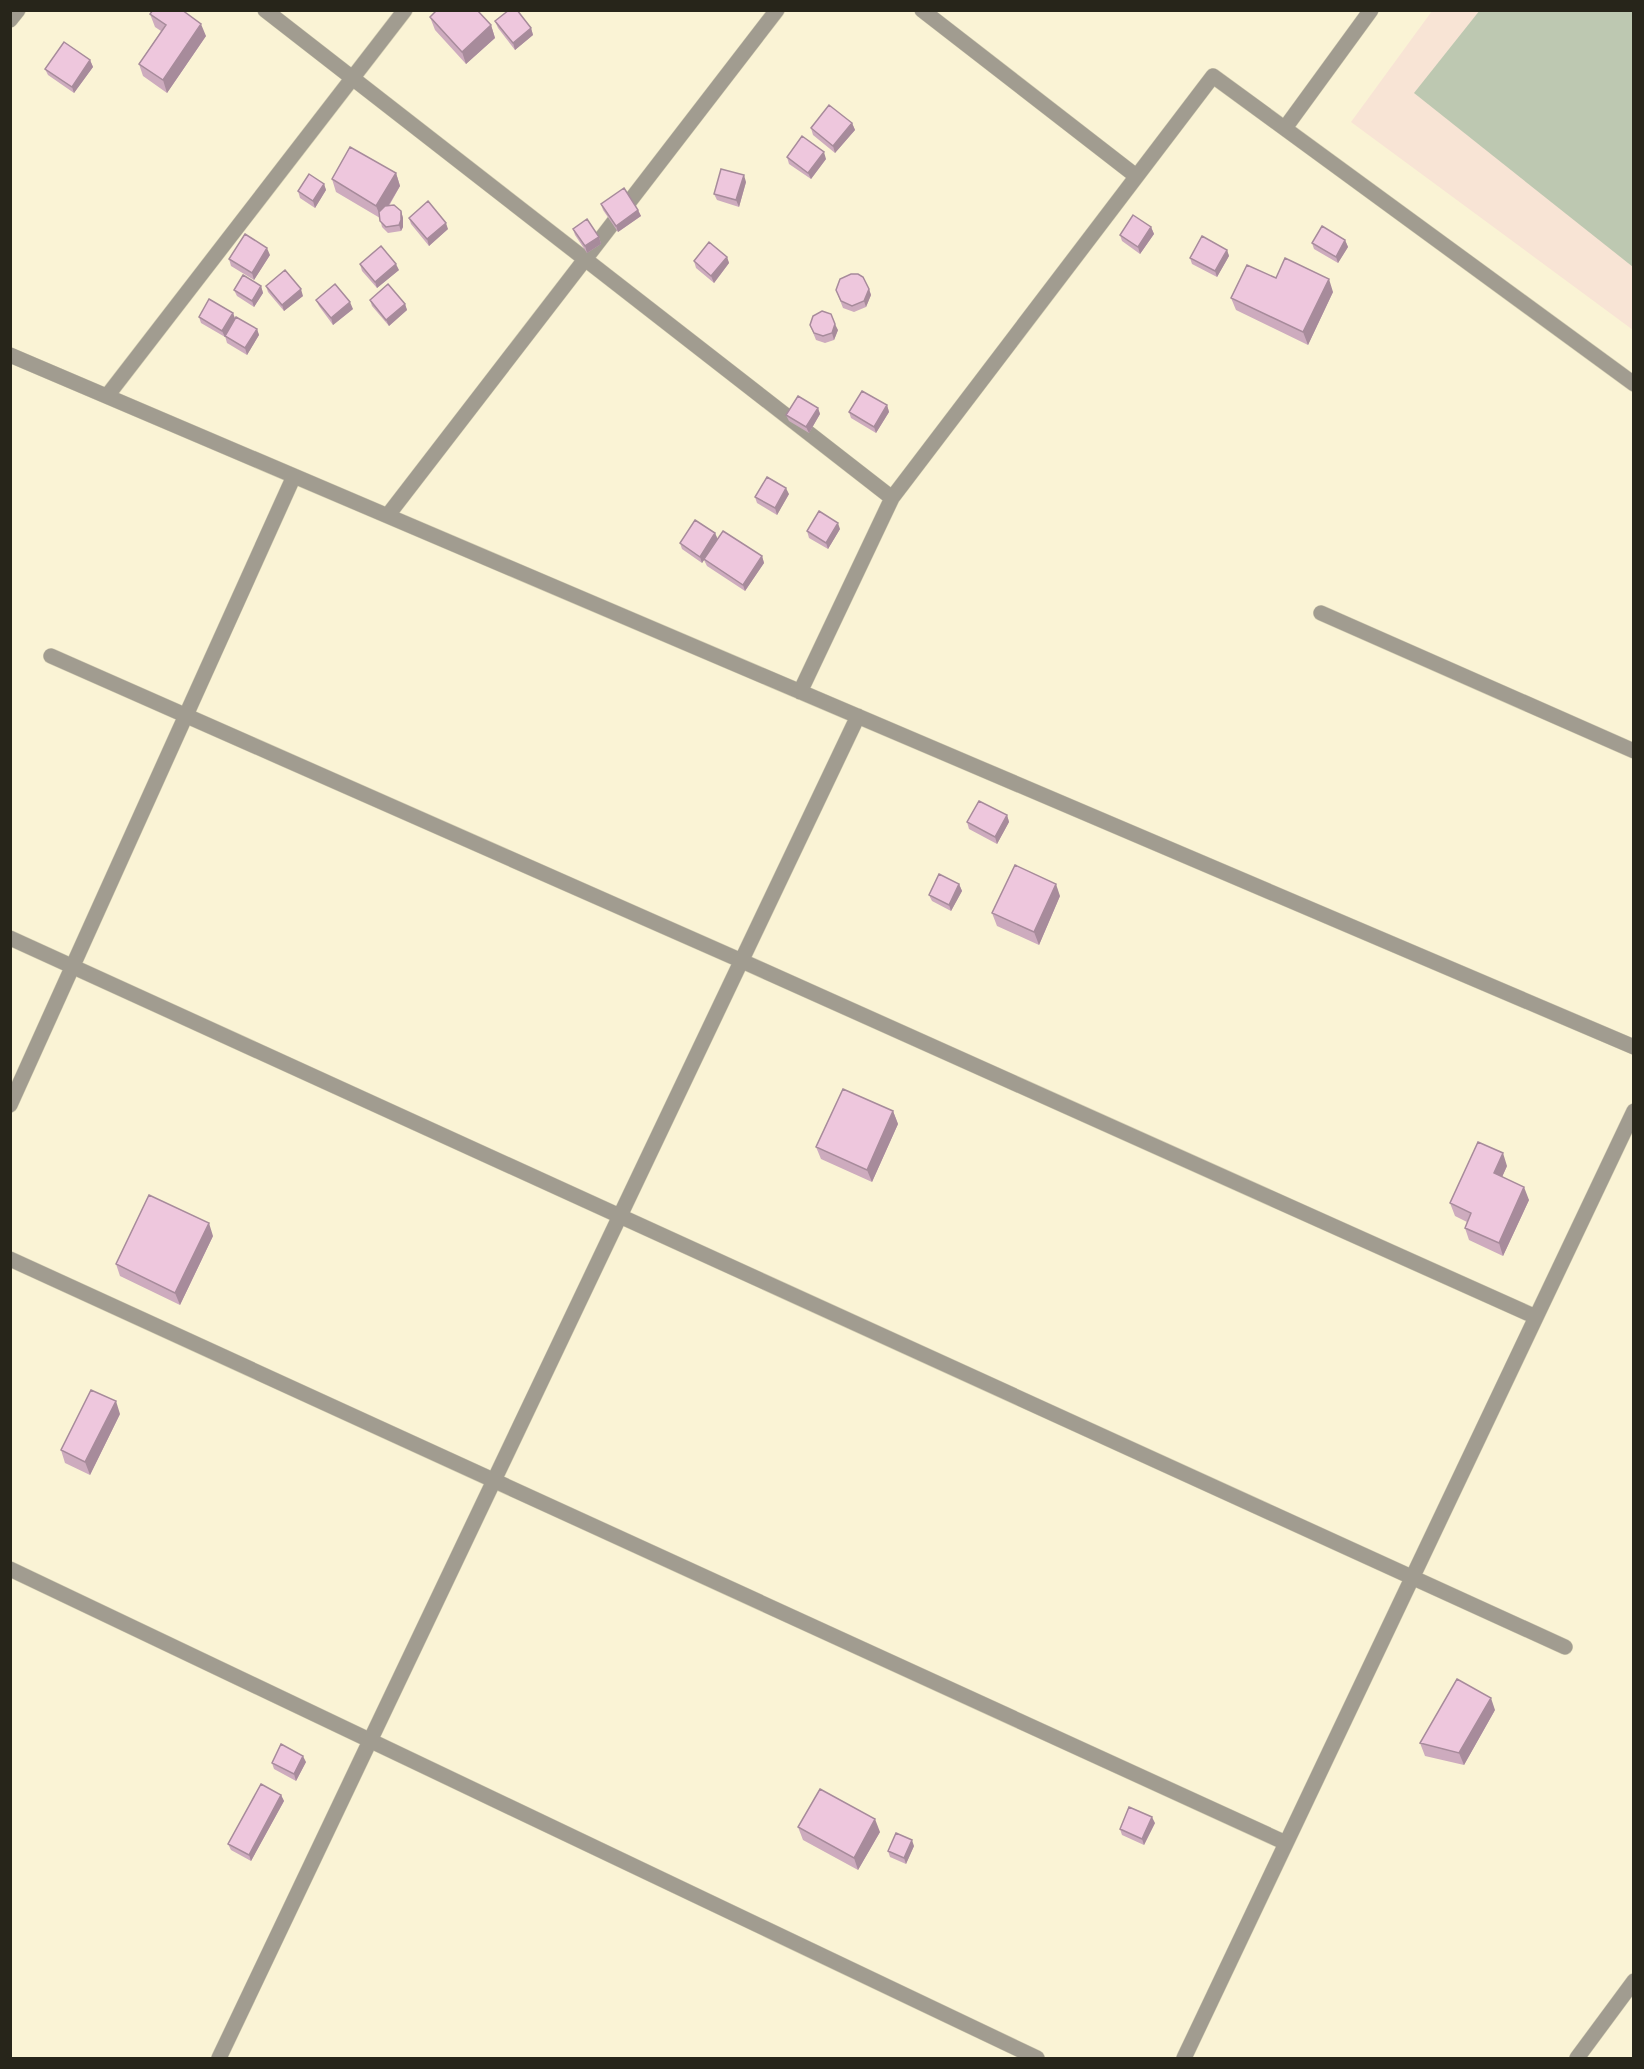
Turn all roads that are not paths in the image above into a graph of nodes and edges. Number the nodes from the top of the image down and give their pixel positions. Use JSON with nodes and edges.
{"nodes":[{"id":1,"x":18,"y":10,"type":"edge"},
{"id":2,"x":265,"y":10,"type":"edge"},
{"id":3,"x":405,"y":10,"type":"edge"},
{"id":4,"x":777,"y":10,"type":"edge"},
{"id":5,"x":922,"y":10,"type":"edge"},
{"id":6,"x":1371,"y":10,"type":"edge"},
{"id":7,"x":10,"y":20,"type":"edge"},
{"id":8,"x":352,"y":78,"type":"junction"},
{"id":9,"x":1285,"y":128,"type":"junction"},
{"id":10,"x":1137,"y":176,"type":"junction"},
{"id":11,"x":585,"y":259,"type":"junction"},
{"id":12,"x":10,"y":355,"type":"edge"},
{"id":13,"x":1634,"y":384,"type":"edge"},
{"id":14,"x":107,"y":396,"type":"junction"},
{"id":15,"x":294,"y":476,"type":"junction"},
{"id":16,"x":892,"y":498,"type":"junction"},
{"id":17,"x":387,"y":515,"type":"junction"},
{"id":18,"x":1321,"y":613,"type":"dead end"},
{"id":19,"x":51,"y":656,"type":"dead end"},
{"id":20,"x":800,"y":692,"type":"junction"},
{"id":21,"x":186,"y":716,"type":"junction"},
{"id":22,"x":858,"y":716,"type":"junction"},
{"id":23,"x":1634,"y":751,"type":"edge"},
{"id":24,"x":10,"y":938,"type":"edge"},
{"id":25,"x":742,"y":961,"type":"junction"},
{"id":26,"x":73,"y":966,"type":"junction"},
{"id":27,"x":1634,"y":1047,"type":"edge"},
{"id":28,"x":10,"y":1105,"type":"edge"},
{"id":29,"x":1634,"y":1111,"type":"edge"},
{"id":30,"x":620,"y":1216,"type":"junction"},
{"id":31,"x":10,"y":1259,"type":"edge"},
{"id":32,"x":1536,"y":1317,"type":"junction"},
{"id":33,"x":494,"y":1480,"type":"junction"},
{"id":34,"x":10,"y":1569,"type":"edge"},
{"id":35,"x":1412,"y":1578,"type":"junction"},
{"id":36,"x":1565,"y":1647,"type":"dead end"},
{"id":37,"x":370,"y":1740,"type":"junction"},
{"id":38,"x":1286,"y":1843,"type":"junction"},
{"id":39,"x":1634,"y":1981,"type":"edge"},
{"id":40,"x":219,"y":2058,"type":"edge"},
{"id":41,"x":1037,"y":2058,"type":"edge"},
{"id":42,"x":1184,"y":2058,"type":"edge"},
{"id":43,"x":1577,"y":2058,"type":"edge"}],
"edges":[{"from":1,"to":7,"type":"street"},
{"from":2,"to":8,"type":"street"},
{"from":3,"to":8,"type":"street"},
{"from":4,"to":11,"type":"street"},
{"from":5,"to":10,"type":"street"},
{"from":6,"to":9,"type":"street"},
{"from":8,"to":11,"type":"street"},
{"from":8,"to":14,"type":"street"},
{"from":9,"to":10,"type":"street"},
{"from":9,"to":13,"type":"street"},
{"from":10,"to":16,"type":"street"},
{"from":11,"to":16,"type":"street"},
{"from":11,"to":17,"type":"street"},
{"from":12,"to":14,"type":"street"},
{"from":14,"to":15,"type":"street"},
{"from":15,"to":17,"type":"street"},
{"from":15,"to":21,"type":"street"},
{"from":16,"to":20,"type":"street"},
{"from":17,"to":20,"type":"street"},
{"from":18,"to":23,"type":"street"},
{"from":19,"to":21,"type":"street"},
{"from":20,"to":22,"type":"street"},
{"from":21,"to":25,"type":"street"},
{"from":21,"to":26,"type":"street"},
{"from":22,"to":25,"type":"street"},
{"from":22,"to":27,"type":"street"},
{"from":24,"to":26,"type":"street"},
{"from":25,"to":30,"type":"street"},
{"from":25,"to":32,"type":"street"},
{"from":26,"to":28,"type":"street"},
{"from":26,"to":30,"type":"street"},
{"from":29,"to":32,"type":"street"},
{"from":30,"to":33,"type":"street"},
{"from":30,"to":35,"type":"street"},
{"from":31,"to":33,"type":"street"},
{"from":32,"to":35,"type":"street"},
{"from":33,"to":37,"type":"street"},
{"from":33,"to":38,"type":"street"},
{"from":34,"to":37,"type":"street"},
{"from":35,"to":36,"type":"street"},
{"from":35,"to":38,"type":"street"},
{"from":37,"to":40,"type":"street"},
{"from":37,"to":41,"type":"street"},
{"from":38,"to":42,"type":"street"},
{"from":39,"to":43,"type":"street"}]}
